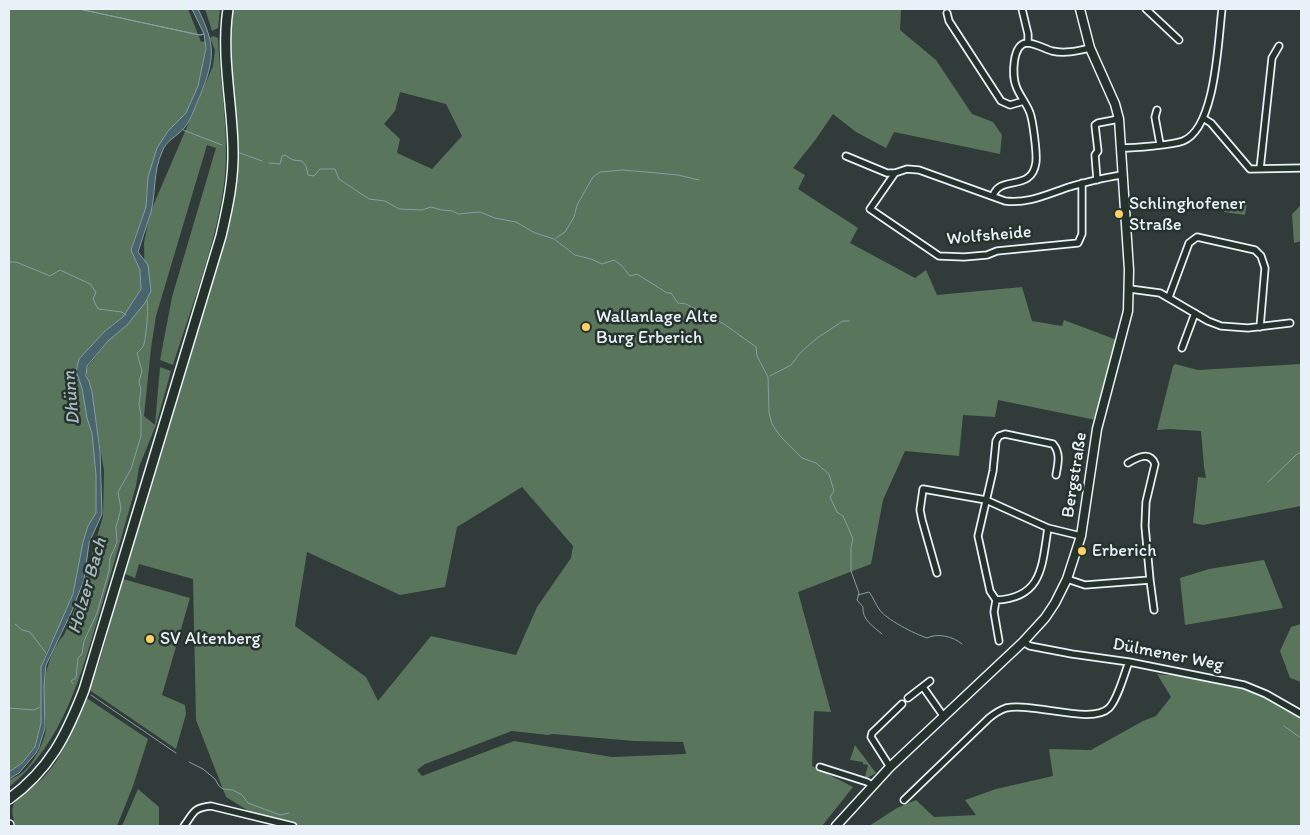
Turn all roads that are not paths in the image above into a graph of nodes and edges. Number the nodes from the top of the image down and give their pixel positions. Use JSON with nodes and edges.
{"nodes":[{"id":1,"x":228,"y":9,"type":"edge"},
{"id":2,"x":1022,"y":9,"type":"edge"},
{"id":3,"x":1080,"y":9,"type":"edge"},
{"id":4,"x":1146,"y":9,"type":"edge"},
{"id":5,"x":1222,"y":9,"type":"edge"},
{"id":6,"x":947,"y":13,"type":"dead end"},
{"id":7,"x":1179,"y":40,"type":"dead end"},
{"id":8,"x":1028,"y":43,"type":"junction"},
{"id":9,"x":1279,"y":46,"type":"dead end"},
{"id":10,"x":1090,"y":48,"type":"junction"},
{"id":11,"x":1024,"y":101,"type":"junction"},
{"id":12,"x":1156,"y":110,"type":"dead end"},
{"id":13,"x":1203,"y":118,"type":"junction"},
{"id":14,"x":1119,"y":119,"type":"junction"},
{"id":15,"x":1160,"y":144,"type":"junction"},
{"id":16,"x":1121,"y":148,"type":"junction"},
{"id":17,"x":846,"y":156,"type":"dead end"},
{"id":18,"x":1260,"y":168,"type":"junction"},
{"id":19,"x":1301,"y":168,"type":"edge"},
{"id":20,"x":895,"y":173,"type":"junction"},
{"id":21,"x":1123,"y":175,"type":"junction"},
{"id":22,"x":1097,"y":180,"type":"junction"},
{"id":23,"x":1082,"y":183,"type":"junction"},
{"id":24,"x":993,"y":196,"type":"junction"},
{"id":25,"x":1130,"y":289,"type":"junction"},
{"id":26,"x":1169,"y":297,"type":"junction"},
{"id":27,"x":1195,"y":313,"type":"junction"},
{"id":28,"x":1290,"y":323,"type":"dead end"},
{"id":29,"x":1260,"y":327,"type":"junction"},
{"id":30,"x":1182,"y":348,"type":"dead end"},
{"id":31,"x":1128,"y":462,"type":"dead end"},
{"id":32,"x":1056,"y":475,"type":"dead end"},
{"id":33,"x":986,"y":500,"type":"junction"},
{"id":34,"x":1048,"y":528,"type":"junction"},
{"id":35,"x":1080,"y":536,"type":"junction"},
{"id":36,"x":937,"y":573,"type":"dead end"},
{"id":37,"x":1067,"y":579,"type":"junction"},
{"id":38,"x":1150,"y":580,"type":"junction"},
{"id":39,"x":996,"y":600,"type":"junction"},
{"id":40,"x":1154,"y":610,"type":"dead end"},
{"id":41,"x":999,"y":640,"type":"dead end"},
{"id":42,"x":1023,"y":642,"type":"junction"},
{"id":43,"x":1129,"y":662,"type":"junction"},
{"id":44,"x":930,"y":681,"type":"dead end"},
{"id":45,"x":923,"y":687,"type":"junction"},
{"id":46,"x":908,"y":698,"type":"dead end"},
{"id":47,"x":902,"y":704,"type":"dead end"},
{"id":48,"x":1301,"y":714,"type":"edge"},
{"id":49,"x":944,"y":717,"type":"junction"},
{"id":50,"x":820,"y":767,"type":"dead end"},
{"id":51,"x":890,"y":767,"type":"junction"},
{"id":52,"x":872,"y":785,"type":"junction"},
{"id":53,"x":9,"y":799,"type":"edge"},
{"id":54,"x":904,"y":800,"type":"dead end"},
{"id":55,"x":184,"y":826,"type":"edge"},
{"id":56,"x":293,"y":826,"type":"edge"},
{"id":57,"x":836,"y":826,"type":"edge"}],
"edges":[{"from":1,"to":53,"type":"main road"},
{"from":2,"to":8,"type":"street"},
{"from":3,"to":10,"type":"street","name":"Bergstraße"},
{"from":4,"to":7,"type":"street"},
{"from":5,"to":13,"type":"street"},
{"from":6,"to":11,"type":"street"},
{"from":8,"to":10,"type":"street"},
{"from":8,"to":11,"type":"street"},
{"from":9,"to":18,"type":"street"},
{"from":10,"to":14,"type":"street","name":"Bergstraße"},
{"from":11,"to":24,"type":"street"},
{"from":12,"to":15,"type":"street"},
{"from":13,"to":15,"type":"street"},
{"from":13,"to":18,"type":"street"},
{"from":14,"to":16,"type":"street","name":"Bergstraße"},
{"from":14,"to":22,"type":"street"},
{"from":15,"to":16,"type":"street"},
{"from":16,"to":21,"type":"street","name":"Bergstraße"},
{"from":17,"to":20,"type":"street"},
{"from":18,"to":19,"type":"street"},
{"from":20,"to":23,"type":"street","name":"Wolfsheide"},
{"from":20,"to":24,"type":"street"},
{"from":21,"to":22,"type":"street"},
{"from":21,"to":25,"type":"street","name":"Bergstraße"},
{"from":22,"to":23,"type":"street"},
{"from":23,"to":24,"type":"street"},
{"from":25,"to":26,"type":"street"},
{"from":25,"to":35,"type":"street","name":"Bergstraße"},
{"from":26,"to":27,"type":"street"},
{"from":26,"to":29,"type":"street"},
{"from":27,"to":29,"type":"street"},
{"from":27,"to":30,"type":"street"},
{"from":28,"to":29,"type":"street"},
{"from":31,"to":38,"type":"street"},
{"from":32,"to":33,"type":"street"},
{"from":33,"to":34,"type":"street"},
{"from":33,"to":36,"type":"street"},
{"from":33,"to":39,"type":"street"},
{"from":34,"to":35,"type":"street"},
{"from":34,"to":39,"type":"street"},
{"from":35,"to":37,"type":"street","name":"Bergstraße"},
{"from":37,"to":38,"type":"street"},
{"from":37,"to":42,"type":"street","name":"Bergstraße"},
{"from":38,"to":40,"type":"street"},
{"from":39,"to":41,"type":"street"},
{"from":42,"to":43,"type":"street","name":"Dülmener Weg"},
{"from":42,"to":49,"type":"street","name":"Bergstraße"},
{"from":43,"to":48,"type":"street","name":"Dülmener Weg"},
{"from":43,"to":54,"type":"street"},
{"from":44,"to":45,"type":"street"},
{"from":45,"to":46,"type":"street"},
{"from":45,"to":49,"type":"street"},
{"from":47,"to":51,"type":"street"},
{"from":49,"to":51,"type":"street","name":"Bergstraße"},
{"from":50,"to":52,"type":"street"},
{"from":51,"to":52,"type":"street","name":"Bergstraße"},
{"from":52,"to":57,"type":"street","name":"Bergstraße"},
{"from":55,"to":56,"type":"street"}]}
